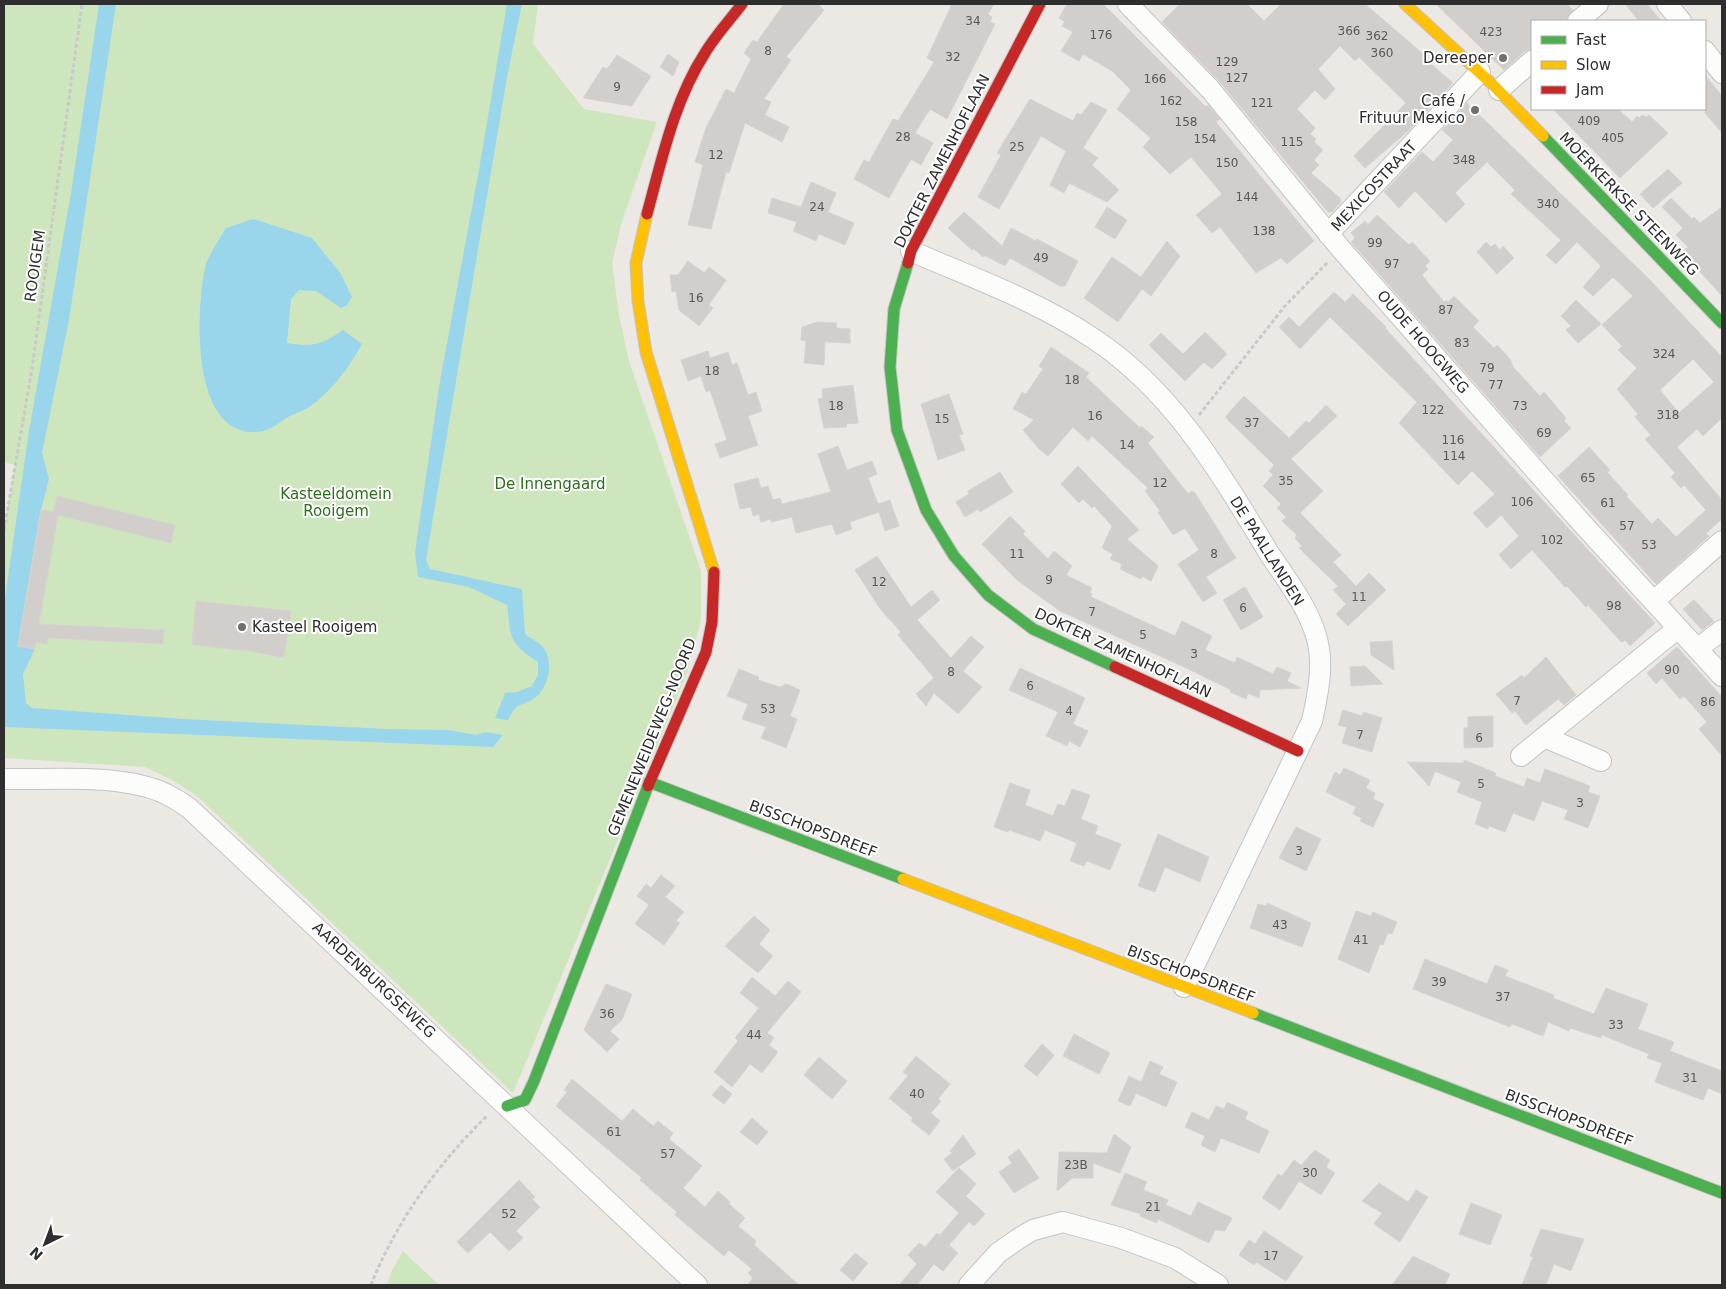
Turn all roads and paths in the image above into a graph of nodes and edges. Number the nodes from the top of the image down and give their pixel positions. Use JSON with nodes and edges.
{"nodes":[{"id":1,"x":82,"y":4,"type":"edge"},
{"id":2,"x":742,"y":4,"type":"edge"},
{"id":3,"x":1040,"y":4,"type":"edge"},
{"id":4,"x":1128,"y":4,"type":"edge"},
{"id":5,"x":1405,"y":4,"type":"edge"},
{"id":6,"x":1598,"y":4,"type":"edge"},
{"id":7,"x":1667,"y":4,"type":"edge"},
{"id":8,"x":1579,"y":20,"type":"edge"},
{"id":9,"x":1680,"y":20,"type":"edge"},
{"id":10,"x":1706,"y":52,"type":"edge"},
{"id":11,"x":1531,"y":62,"type":"edge"},
{"id":12,"x":1480,"y":72,"type":"junction"},
{"id":13,"x":1722,"y":73,"type":"edge"},
{"id":14,"x":1498,"y":90,"type":"junction"},
{"id":15,"x":1334,"y":241,"type":"junction"},
{"id":16,"x":910,"y":251,"type":"junction"},
{"id":17,"x":1722,"y":323,"type":"edge"},
{"id":18,"x":1189,"y":427,"type":"junction"},
{"id":19,"x":4,"y":530,"type":"edge"},
{"id":20,"x":1722,"y":541,"type":"edge"},
{"id":21,"x":1654,"y":601,"type":"junction"},
{"id":22,"x":1678,"y":628,"type":"junction"},
{"id":23,"x":1722,"y":630,"type":"edge"},
{"id":24,"x":1696,"y":649,"type":"junction"},
{"id":25,"x":1722,"y":676,"type":"edge"},
{"id":26,"x":1544,"y":737,"type":"junction"},
{"id":27,"x":1298,"y":751,"type":"junction"},
{"id":28,"x":1521,"y":756,"type":"dead end"},
{"id":29,"x":1601,"y":761,"type":"dead end"},
{"id":30,"x":4,"y":779,"type":"edge"},
{"id":31,"x":649,"y":782,"type":"junction"},
{"id":32,"x":1184,"y":987,"type":"junction"},
{"id":33,"x":508,"y":1106,"type":"junction"},
{"id":34,"x":1722,"y":1193,"type":"edge"},
{"id":35,"x":371,"y":1285,"type":"edge"},
{"id":36,"x":697,"y":1285,"type":"edge"},
{"id":37,"x":970,"y":1285,"type":"edge"},
{"id":38,"x":1218,"y":1285,"type":"edge"}],
"edges":[{"from":1,"to":19,"type":"path","name":"ROOIGEM"},
{"from":2,"to":31,"type":"street","name":"GEMENEWEIDEWEG-NOORD"},
{"from":3,"to":16,"type":"street","name":"DOKTER ZAMENHOFLAAN"},
{"from":4,"to":15,"type":"street","name":"OUDE HOOGWEG"},
{"from":5,"to":12,"type":"street","name":"MOERKERKSE STEENWEG"},
{"from":6,"to":8,"type":"street"},
{"from":7,"to":9,"type":"street"},
{"from":10,"to":13,"type":"street"},
{"from":11,"to":14,"type":"street"},
{"from":12,"to":14,"type":"street","name":"MOERKERKSE STEENWEG"},
{"from":12,"to":15,"type":"street","name":"MEXICOSTRAAT"},
{"from":14,"to":17,"type":"street","name":"MOERKERKSE STEENWEG"},
{"from":15,"to":18,"type":"path"},
{"from":15,"to":21,"type":"street","name":"OUDE HOOGWEG"},
{"from":16,"to":18,"type":"street","name":"DE PAALLANDEN"},
{"from":16,"to":27,"type":"street","name":"DOKTER ZAMENHOFLAAN"},
{"from":18,"to":27,"type":"street","name":"DE PAALLANDEN"},
{"from":20,"to":21,"type":"street"},
{"from":21,"to":22,"type":"street","name":"OUDE HOOGWEG"},
{"from":22,"to":24,"type":"street","name":"OUDE HOOGWEG"},
{"from":22,"to":26,"type":"street"},
{"from":23,"to":24,"type":"street"},
{"from":24,"to":25,"type":"street","name":"OUDE HOOGWEG"},
{"from":26,"to":28,"type":"street"},
{"from":26,"to":29,"type":"street"},
{"from":27,"to":32,"type":"street","name":"DE PAALLANDEN"},
{"from":30,"to":33,"type":"street","name":"AARDENBURGSEWEG"},
{"from":31,"to":32,"type":"street","name":"BISSCHOPSDREEF"},
{"from":31,"to":33,"type":"street","name":"GEMENEWEIDEWEG-NOORD"},
{"from":32,"to":34,"type":"street","name":"BISSCHOPSDREEF"},
{"from":33,"to":35,"type":"path"},
{"from":33,"to":36,"type":"street","name":"AARDENBURGSEWEG"},
{"from":37,"to":38,"type":"street"}]}
